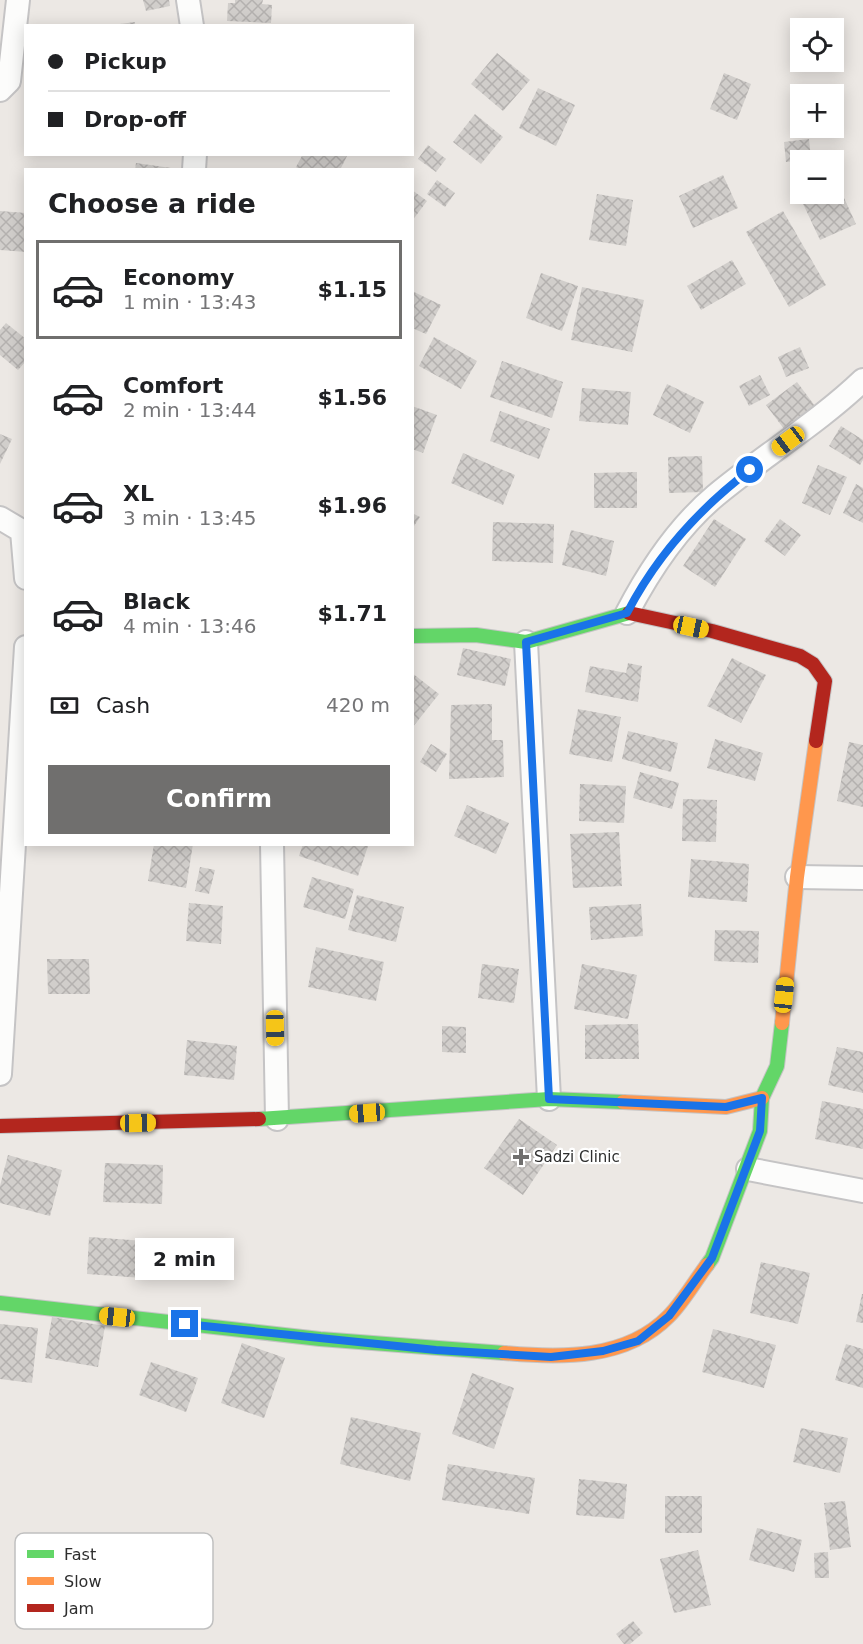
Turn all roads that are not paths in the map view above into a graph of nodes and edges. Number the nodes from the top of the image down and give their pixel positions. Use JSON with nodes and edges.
{"nodes":[{"id":1,"x":18,"y":0,"type":"edge"},
{"id":2,"x":188,"y":0,"type":"edge"},
{"id":3,"x":192,"y":24,"type":"edge"},
{"id":4,"x":0,"y":90,"type":"edge"},
{"id":5,"x":863,"y":380,"type":"edge"},
{"id":6,"x":0,"y":518,"type":"edge"},
{"id":7,"x":24,"y":554,"type":"edge"},
{"id":8,"x":627,"y":613,"type":"junction"},
{"id":9,"x":414,"y":636,"type":"edge"},
{"id":10,"x":526,"y":642,"type":"junction"},
{"id":11,"x":24,"y":680,"type":"edge"},
{"id":12,"x":272,"y":846,"type":"edge"},
{"id":13,"x":797,"y":877,"type":"junction"},
{"id":14,"x":863,"y":878,"type":"edge"},
{"id":15,"x":0,"y":1074,"type":"edge"},
{"id":16,"x":762,"y":1098,"type":"junction"},
{"id":17,"x":549,"y":1099,"type":"junction"},
{"id":18,"x":277,"y":1119,"type":"junction"},
{"id":19,"x":0,"y":1126,"type":"edge"},
{"id":20,"x":748,"y":1169,"type":"junction"},
{"id":21,"x":863,"y":1191,"type":"edge"},
{"id":22,"x":0,"y":1303,"type":"edge"}],
"edges":[{"from":1,"to":4,"type":"street"},
{"from":2,"to":3,"type":"street"},
{"from":5,"to":8,"type":"street"},
{"from":6,"to":7,"type":"street"},
{"from":8,"to":10,"type":"street"},
{"from":8,"to":13,"type":"street"},
{"from":9,"to":10,"type":"street"},
{"from":10,"to":17,"type":"street"},
{"from":11,"to":15,"type":"street"},
{"from":12,"to":18,"type":"street"},
{"from":13,"to":14,"type":"street"},
{"from":13,"to":16,"type":"street"},
{"from":16,"to":17,"type":"street"},
{"from":16,"to":20,"type":"street"},
{"from":17,"to":18,"type":"street"},
{"from":18,"to":19,"type":"street"},
{"from":20,"to":21,"type":"street"},
{"from":20,"to":22,"type":"street"}]}
